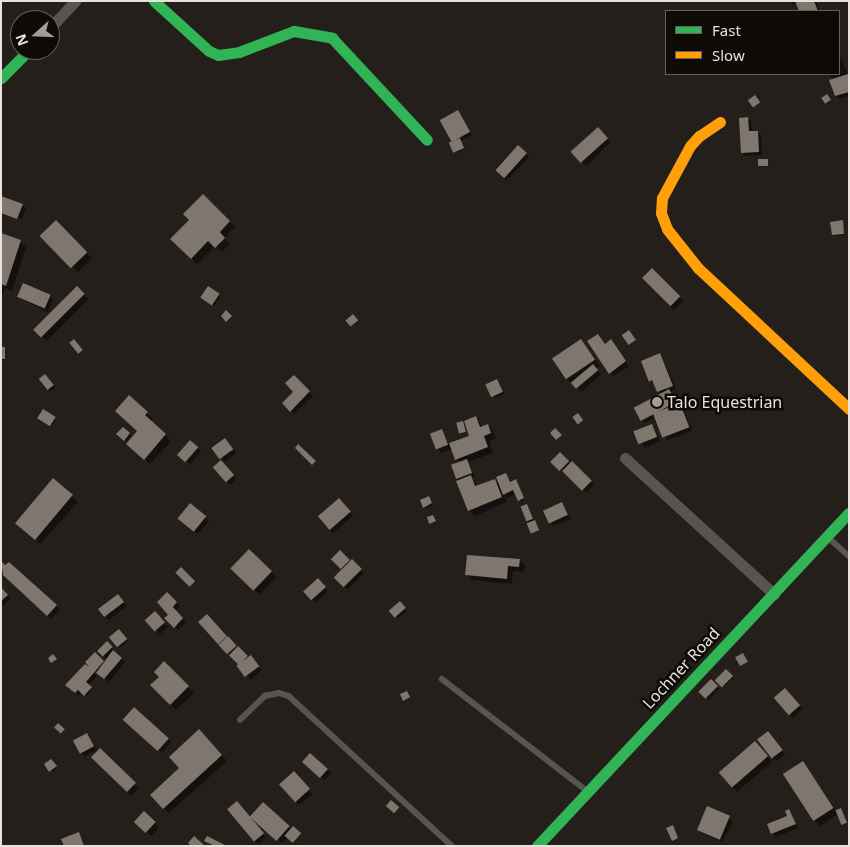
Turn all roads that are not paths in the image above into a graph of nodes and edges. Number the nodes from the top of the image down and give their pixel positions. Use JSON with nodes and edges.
{"nodes":[{"id":1,"x":75,"y":1,"type":"edge"},
{"id":2,"x":154,"y":1,"type":"edge"},
{"id":3,"x":60,"y":17,"type":"edge"},
{"id":4,"x":19,"y":60,"type":"edge"},
{"id":5,"x":1,"y":78,"type":"edge"},
{"id":6,"x":720,"y":122,"type":"dead end"},
{"id":7,"x":427,"y":140,"type":"dead end"},
{"id":8,"x":849,"y":409,"type":"edge"},
{"id":9,"x":625,"y":458,"type":"dead end"},
{"id":10,"x":849,"y":513,"type":"edge"},
{"id":11,"x":827,"y":536,"type":"junction"},
{"id":12,"x":849,"y":556,"type":"edge"},
{"id":13,"x":774,"y":594,"type":"junction"},
{"id":14,"x":442,"y":679,"type":"dead end"},
{"id":15,"x":240,"y":720,"type":"dead end"},
{"id":16,"x":588,"y":792,"type":"junction"},
{"id":17,"x":452,"y":846,"type":"edge"},
{"id":18,"x":537,"y":846,"type":"edge"}],
"edges":[{"from":1,"to":3,"type":"street"},
{"from":2,"to":7,"type":"street"},
{"from":4,"to":5,"type":"street"},
{"from":6,"to":8,"type":"street"},
{"from":9,"to":13,"type":"street"},
{"from":10,"to":11,"type":"street","name":"Lochner Road"},
{"from":11,"to":12,"type":"lane"},
{"from":11,"to":13,"type":"street","name":"Lochner Road"},
{"from":13,"to":16,"type":"street","name":"Lochner Road"},
{"from":14,"to":16,"type":"lane"},
{"from":15,"to":17,"type":"lane"},
{"from":16,"to":18,"type":"street","name":"Lochner Road"}]}
